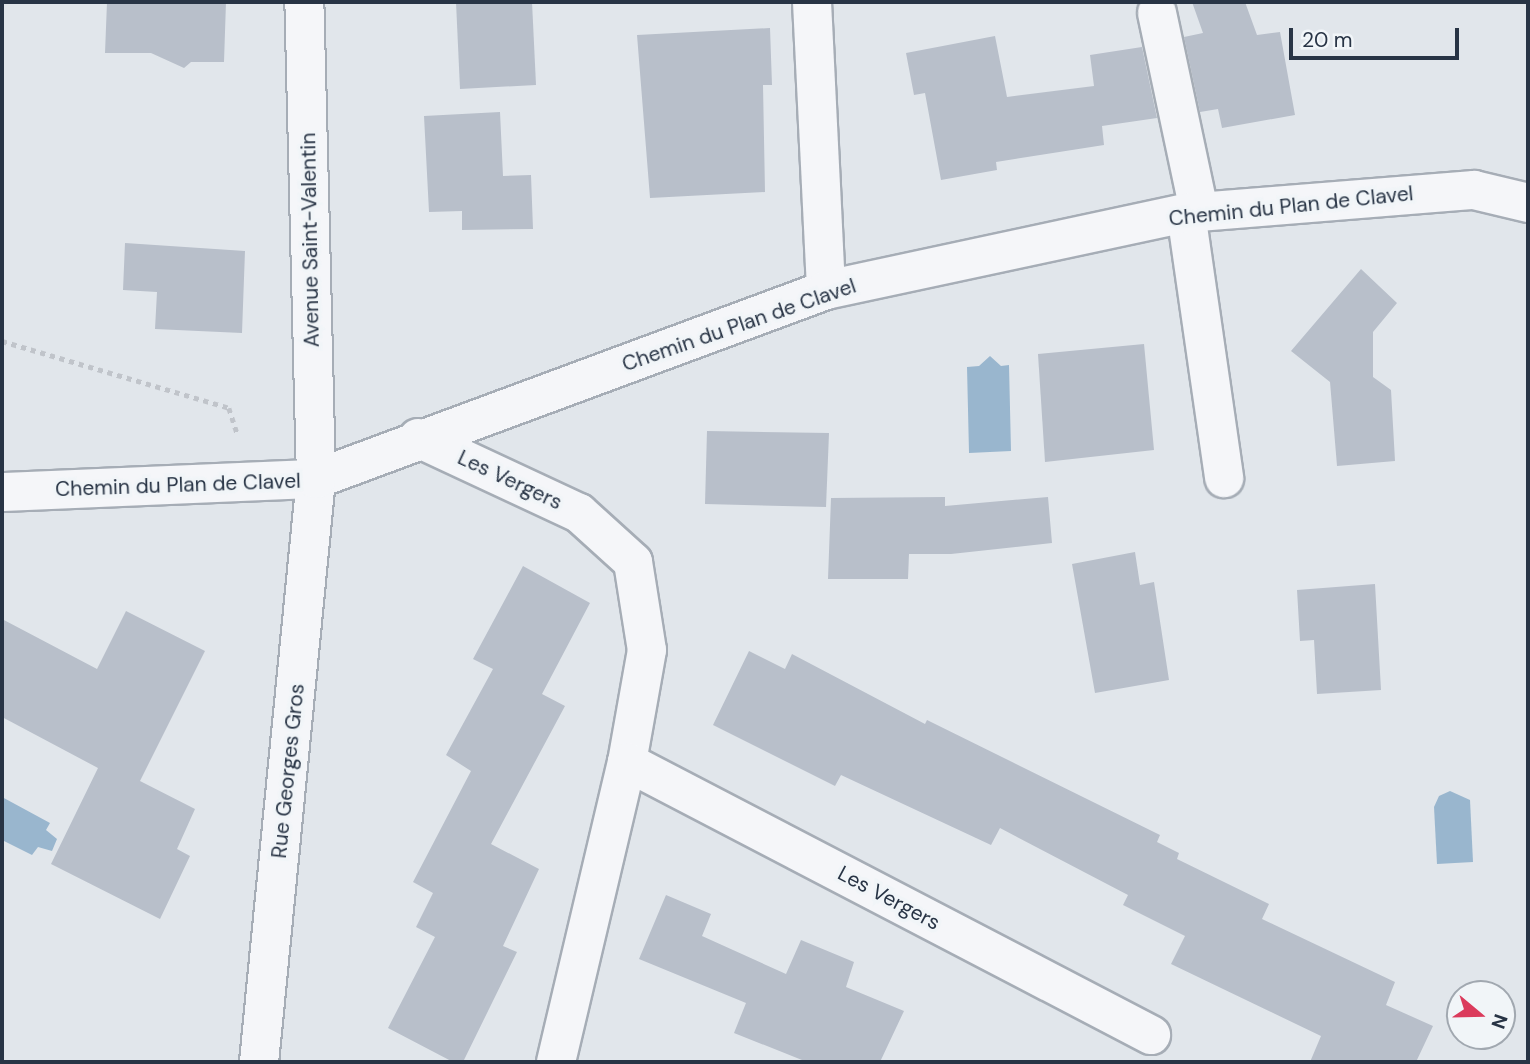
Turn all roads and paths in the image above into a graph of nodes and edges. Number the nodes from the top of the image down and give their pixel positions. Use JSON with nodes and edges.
{"nodes":[{"id":1,"x":304,"y":2,"type":"edge"},
{"id":2,"x":812,"y":2,"type":"edge"},
{"id":3,"x":1157,"y":13,"type":"dead end"},
{"id":4,"x":1528,"y":203,"type":"edge"},
{"id":5,"x":1192,"y":212,"type":"junction"},
{"id":6,"x":826,"y":290,"type":"junction"},
{"id":7,"x":2,"y":341,"type":"edge"},
{"id":8,"x":418,"y":438,"type":"junction"},
{"id":9,"x":1224,"y":478,"type":"dead end"},
{"id":10,"x":316,"y":479,"type":"junction"},
{"id":11,"x":254,"y":482,"type":"junction"},
{"id":12,"x":2,"y":492,"type":"edge"},
{"id":13,"x":627,"y":762,"type":"junction"},
{"id":14,"x":1151,"y":1035,"type":"dead end"},
{"id":15,"x":260,"y":1062,"type":"edge"},
{"id":16,"x":556,"y":1062,"type":"edge"}],
"edges":[{"from":1,"to":10,"type":"street","name":"Avenue Saint-Valentin"},
{"from":2,"to":6,"type":"street"},
{"from":3,"to":5,"type":"street"},
{"from":4,"to":5,"type":"street","name":"Chemin du Plan de Clavel"},
{"from":5,"to":6,"type":"street","name":"Chemin du Plan de Clavel"},
{"from":5,"to":9,"type":"street"},
{"from":6,"to":8,"type":"street","name":"Chemin du Plan de Clavel"},
{"from":7,"to":11,"type":"path"},
{"from":8,"to":10,"type":"street","name":"Chemin du Plan de Clavel"},
{"from":8,"to":13,"type":"street","name":"Les Vergers"},
{"from":10,"to":11,"type":"street","name":"Chemin du Plan de Clavel"},
{"from":10,"to":15,"type":"street","name":"Rue Georges Gros"},
{"from":11,"to":12,"type":"street","name":"Chemin du Plan de Clavel"},
{"from":13,"to":14,"type":"street","name":"Les Vergers"},
{"from":13,"to":16,"type":"street","name":"Les Vergers"}]}
